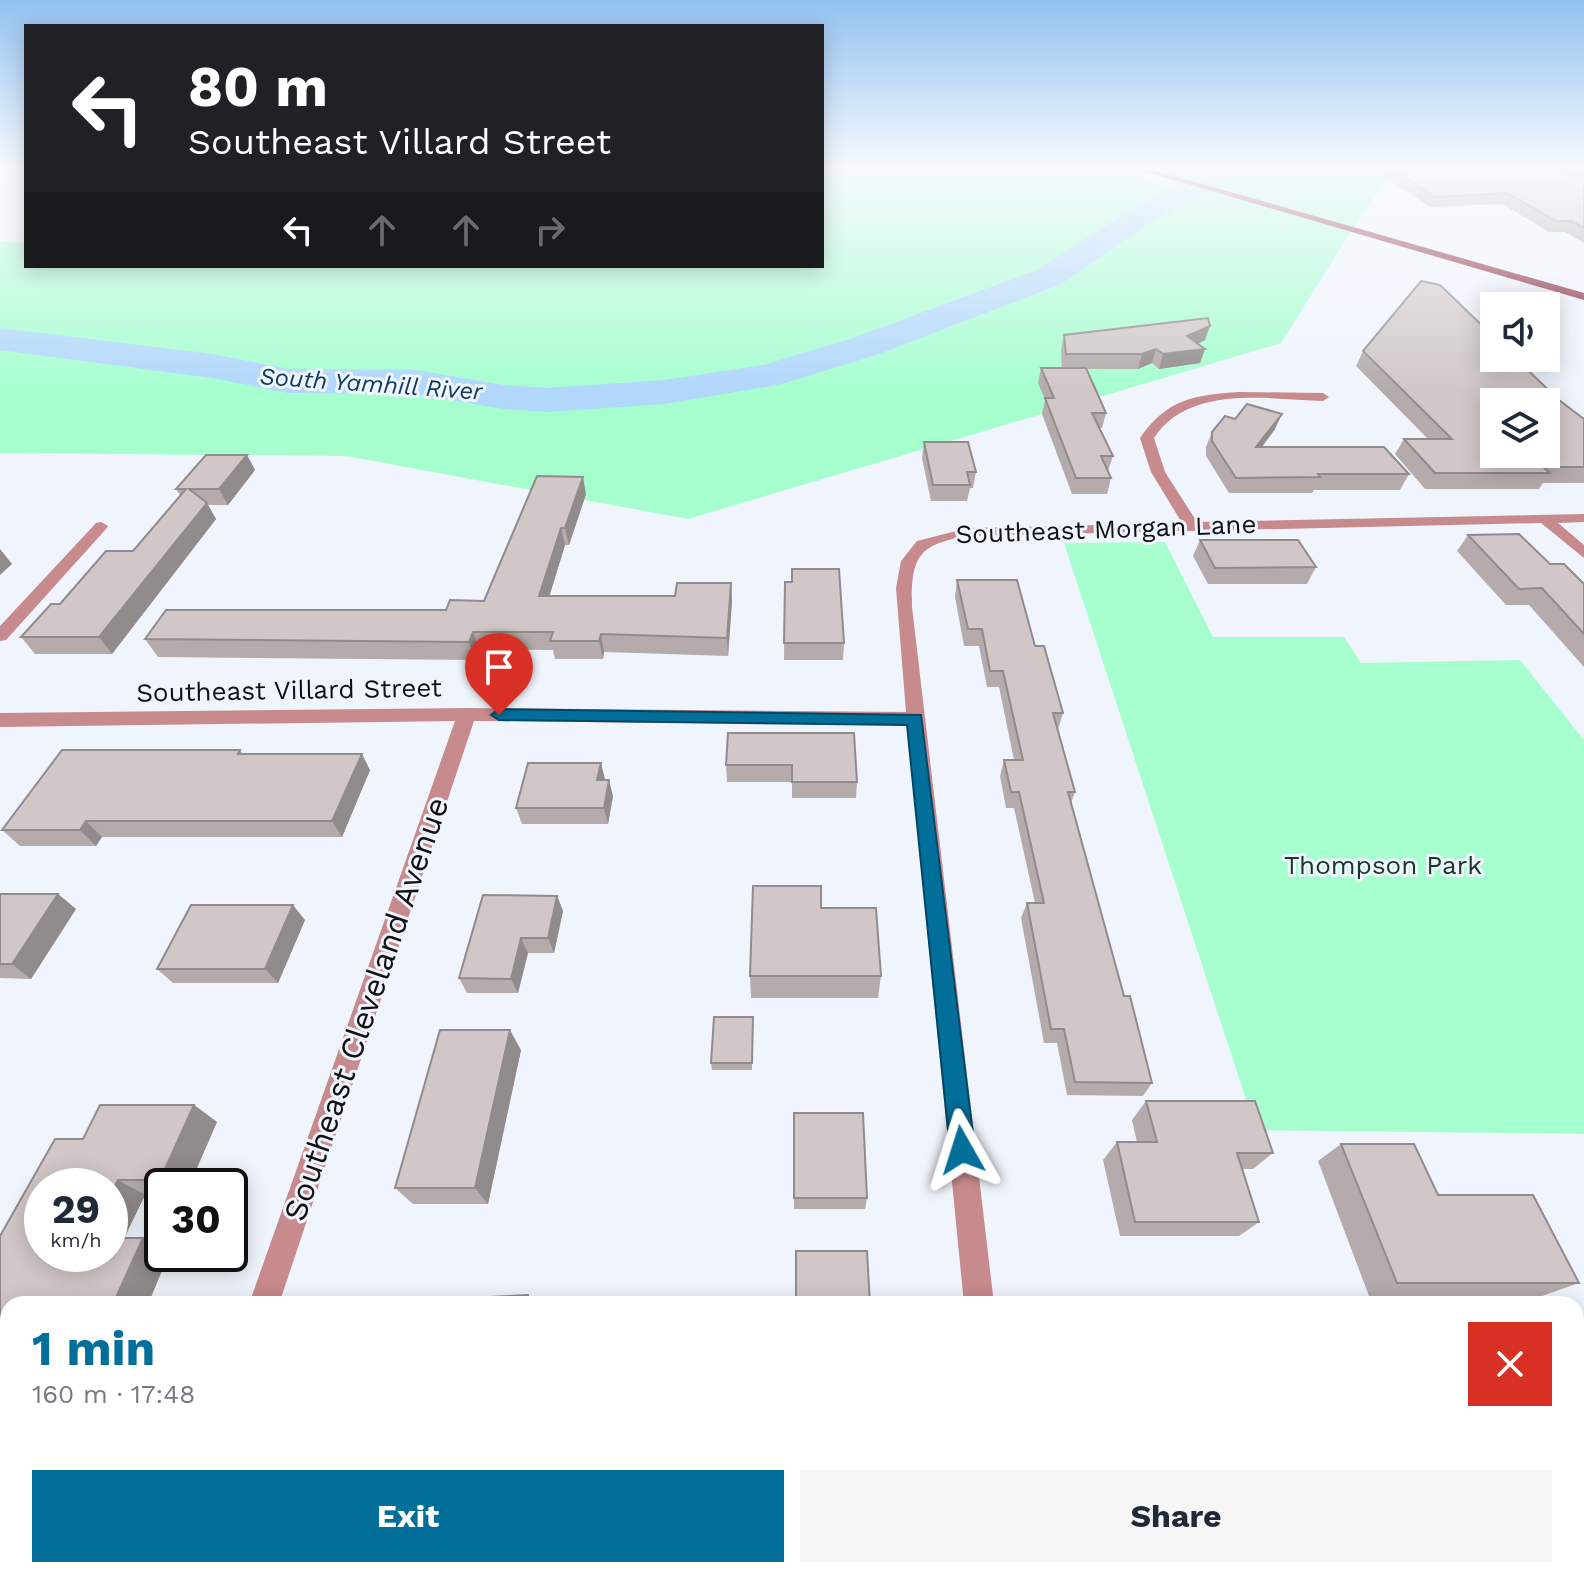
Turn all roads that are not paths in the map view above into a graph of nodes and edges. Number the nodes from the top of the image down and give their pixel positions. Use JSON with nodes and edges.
{"nodes":[{"id":1,"x":1400,"y":244,"type":"edge"},
{"id":2,"x":1584,"y":297,"type":"edge"},
{"id":3,"x":1323,"y":397,"type":"dead end"},
{"id":4,"x":1584,"y":518,"type":"edge"},
{"id":5,"x":1545,"y":519,"type":"junction"},
{"id":6,"x":1191,"y":525,"type":"junction"},
{"id":7,"x":101,"y":526,"type":"dead end"},
{"id":8,"x":1584,"y":553,"type":"edge"},
{"id":9,"x":0,"y":636,"type":"edge"},
{"id":10,"x":467,"y":714,"type":"junction"},
{"id":11,"x":915,"y":719,"type":"junction"},
{"id":12,"x":0,"y":720,"type":"edge"},
{"id":13,"x":267,"y":1296,"type":"edge"},
{"id":14,"x":978,"y":1296,"type":"edge"}],
"edges":[{"from":1,"to":2,"type":"highway"},
{"from":3,"to":6,"type":"street"},
{"from":4,"to":5,"type":"street","name":"Southeast Morgan Lane"},
{"from":5,"to":6,"type":"street","name":"Southeast Morgan Lane"},
{"from":5,"to":8,"type":"street"},
{"from":6,"to":11,"type":"street","name":"Southeast Morgan Lane"},
{"from":7,"to":9,"type":"street"},
{"from":10,"to":11,"type":"street","name":"Southeast Villard Street"},
{"from":10,"to":12,"type":"street","name":"Southeast Villard Street"},
{"from":10,"to":13,"type":"street","name":"Southeast Cleveland Avenue"},
{"from":11,"to":14,"type":"street","name":"Southeast Morgan Lane"}]}
